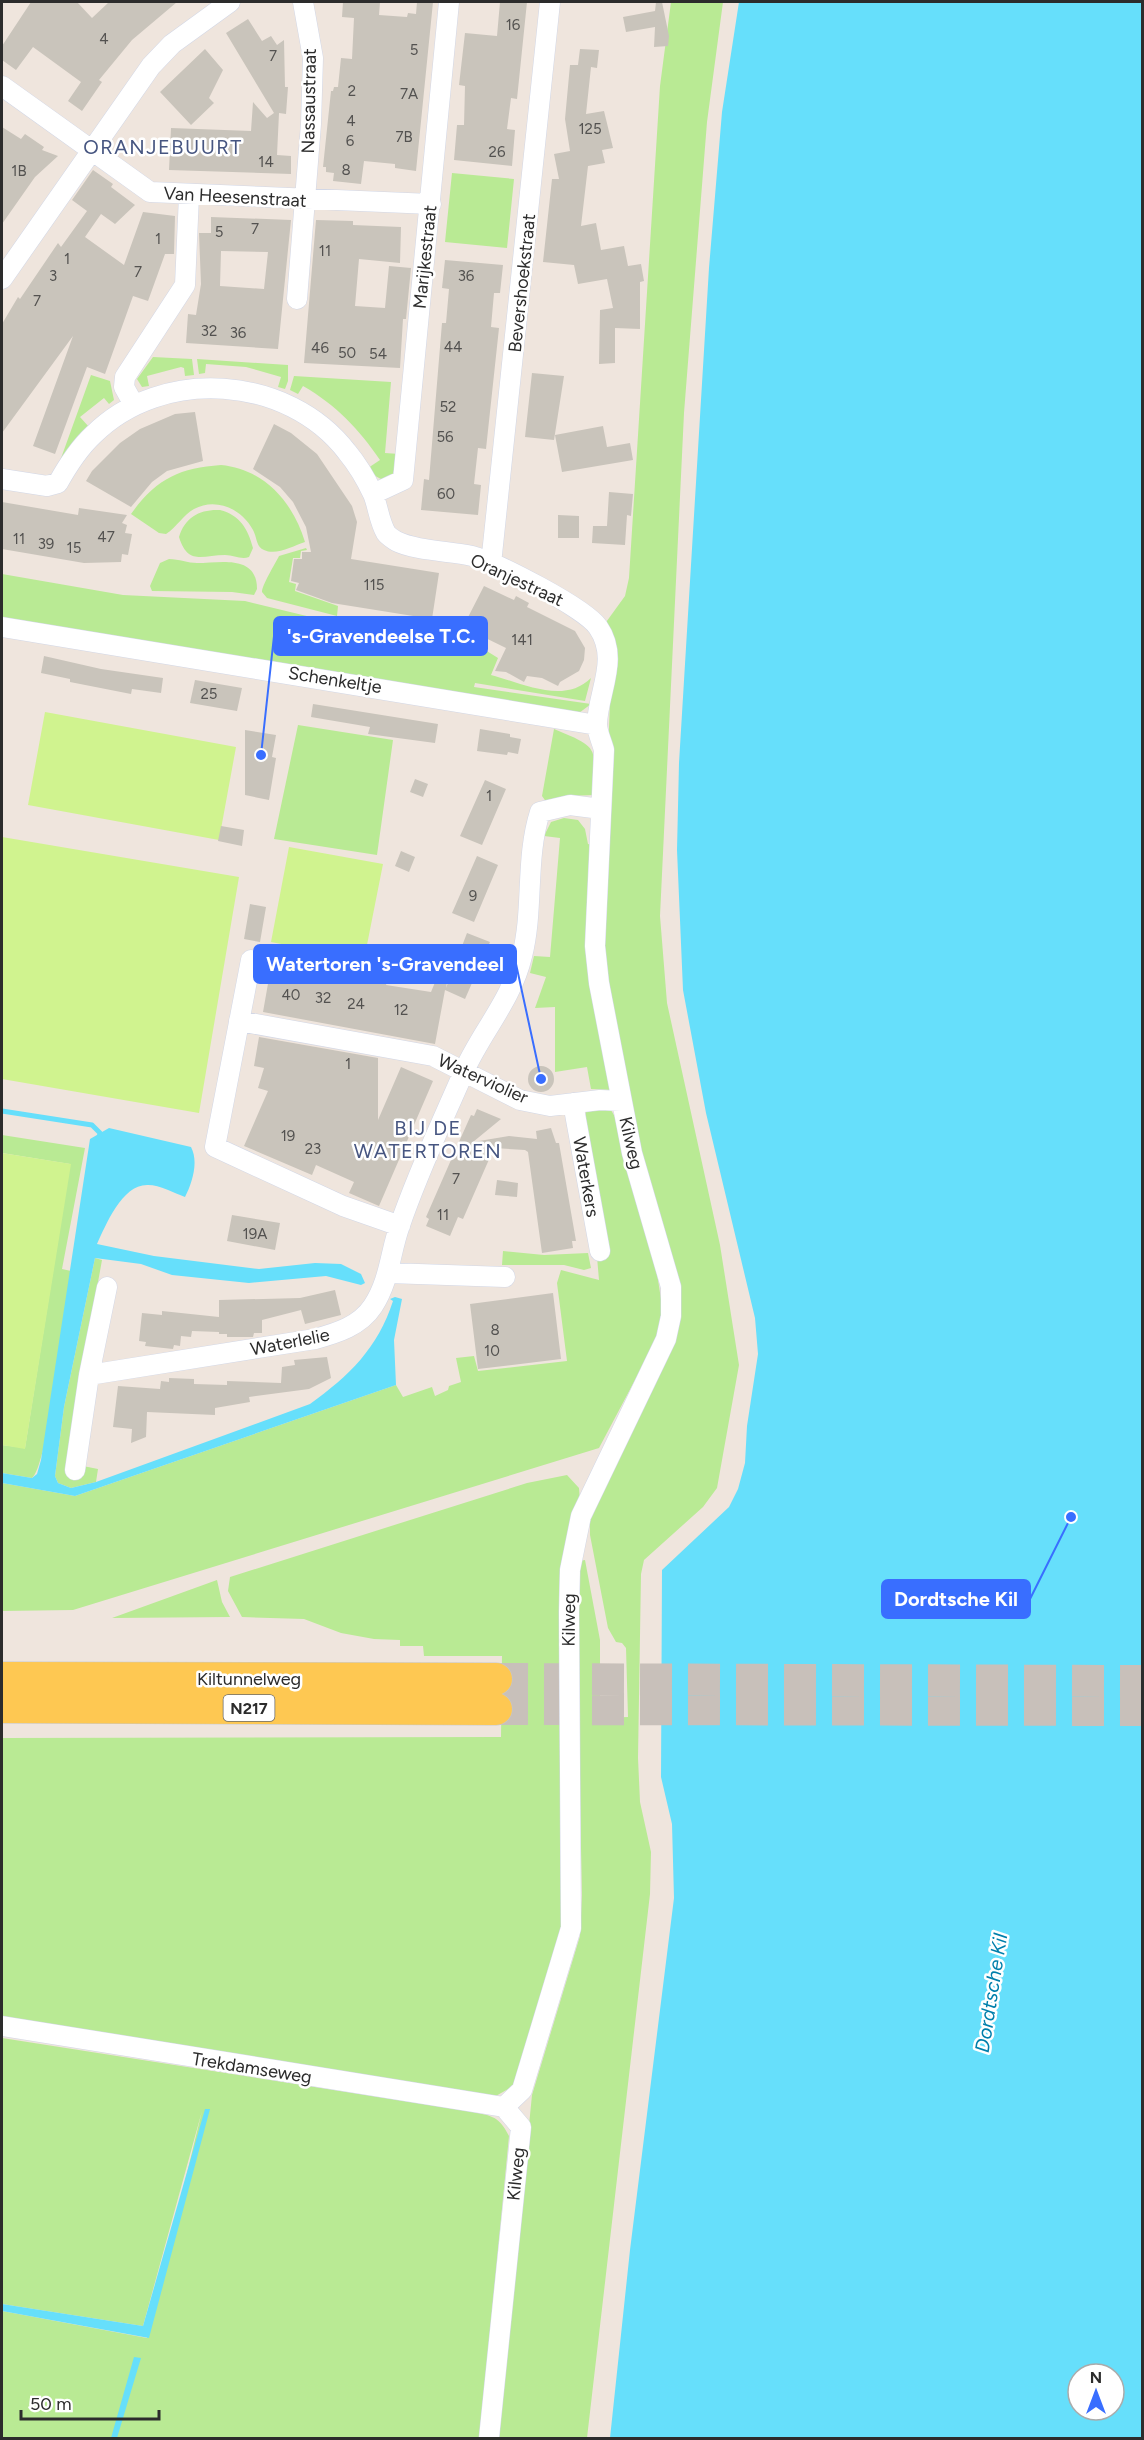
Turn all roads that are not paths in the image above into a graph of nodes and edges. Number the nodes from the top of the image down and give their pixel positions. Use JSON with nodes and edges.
{"nodes":[{"id":1,"x":230,"y":2,"type":"edge"},
{"id":2,"x":303,"y":2,"type":"edge"},
{"id":3,"x":449,"y":2,"type":"edge"},
{"id":4,"x":550,"y":2,"type":"edge"},
{"id":5,"x":2,"y":86,"type":"edge"},
{"id":6,"x":90,"y":151,"type":"junction"},
{"id":7,"x":189,"y":196,"type":"junction"},
{"id":8,"x":305,"y":200,"type":"junction"},
{"id":9,"x":431,"y":204,"type":"junction"},
{"id":10,"x":2,"y":279,"type":"edge"},
{"id":11,"x":297,"y":299,"type":"dead end"},
{"id":12,"x":134,"y":405,"type":"junction"},
{"id":13,"x":2,"y":479,"type":"edge"},
{"id":14,"x":373,"y":494,"type":"junction"},
{"id":15,"x":491,"y":564,"type":"junction"},
{"id":16,"x":2,"y":627,"type":"edge"},
{"id":17,"x":599,"y":628,"type":"joint"},
{"id":18,"x":597,"y":725,"type":"junction"},
{"id":19,"x":601,"y":808,"type":"junction"},
{"id":20,"x":251,"y":960,"type":"dead end"},
{"id":21,"x":239,"y":1021,"type":"junction"},
{"id":22,"x":465,"y":1071,"type":"junction"},
{"id":23,"x":622,"y":1101,"type":"junction"},
{"id":24,"x":573,"y":1103,"type":"junction"},
{"id":25,"x":400,"y":1226,"type":"junction"},
{"id":26,"x":600,"y":1251,"type":"dead end"},
{"id":27,"x":389,"y":1273,"type":"junction"},
{"id":28,"x":505,"y":1277,"type":"dead end"},
{"id":29,"x":107,"y":1287,"type":"dead end"},
{"id":30,"x":89,"y":1375,"type":"junction"},
{"id":31,"x":75,"y":1470,"type":"dead end"},
{"id":32,"x":2,"y":1678,"type":"edge"},
{"id":33,"x":2,"y":1707,"type":"edge"},
{"id":34,"x":2,"y":2026,"type":"edge"},
{"id":35,"x":504,"y":2107,"type":"junction"},
{"id":36,"x":489,"y":2439,"type":"edge"}],
"edges":[{"from":1,"to":6,"type":"street"},
{"from":2,"to":8,"type":"street","name":"Nassaustraat"},
{"from":3,"to":9,"type":"street","name":"Marijkestraat"},
{"from":4,"to":15,"type":"street","name":"Bevershoekstraat"},
{"from":5,"to":6,"type":"street","name":"Van Heesenstraat"},
{"from":6,"to":7,"type":"street","name":"Van Heesenstraat"},
{"from":6,"to":10,"type":"street"},
{"from":7,"to":8,"type":"street","name":"Van Heesenstraat"},
{"from":7,"to":12,"type":"street"},
{"from":8,"to":9,"type":"street","name":"Van Heesenstraat"},
{"from":8,"to":11,"type":"street","name":"Nassaustraat"},
{"from":9,"to":14,"type":"street","name":"Marijkestraat"},
{"from":12,"to":13,"type":"street","name":"Oranjestraat"},
{"from":12,"to":14,"type":"street","name":"Oranjestraat"},
{"from":14,"to":15,"type":"street","name":"Oranjestraat"},
{"from":15,"to":17,"type":"street","name":"Oranjestraat"},
{"from":16,"to":18,"type":"street","name":"Schenkeltje"},
{"from":17,"to":18,"type":"street","name":"Kilweg"},
{"from":18,"to":19,"type":"street","name":"Kilweg"},
{"from":19,"to":22,"type":"street"},
{"from":19,"to":23,"type":"street","name":"Kilweg"},
{"from":20,"to":21,"type":"street"},
{"from":21,"to":22,"type":"street","name":"Waterviolier"},
{"from":21,"to":25,"type":"street"},
{"from":22,"to":24,"type":"street","name":"Waterviolier"},
{"from":22,"to":25,"type":"street","name":"Waterlelie"},
{"from":23,"to":24,"type":"street","name":"Waterviolier"},
{"from":23,"to":35,"type":"street","name":"Kilweg"},
{"from":24,"to":26,"type":"street","name":"Waterkers"},
{"from":25,"to":27,"type":"street","name":"Waterlelie"},
{"from":27,"to":28,"type":"street"},
{"from":27,"to":30,"type":"street","name":"Waterlelie"},
{"from":29,"to":30,"type":"street"},
{"from":30,"to":31,"type":"street"},
{"from":32,"to":33,"type":"main road","name":"Kiltunnelweg","number":"N217"},
{"from":34,"to":35,"type":"street","name":"Trekdamseweg"},
{"from":35,"to":36,"type":"street","name":"Kilweg"}]}
